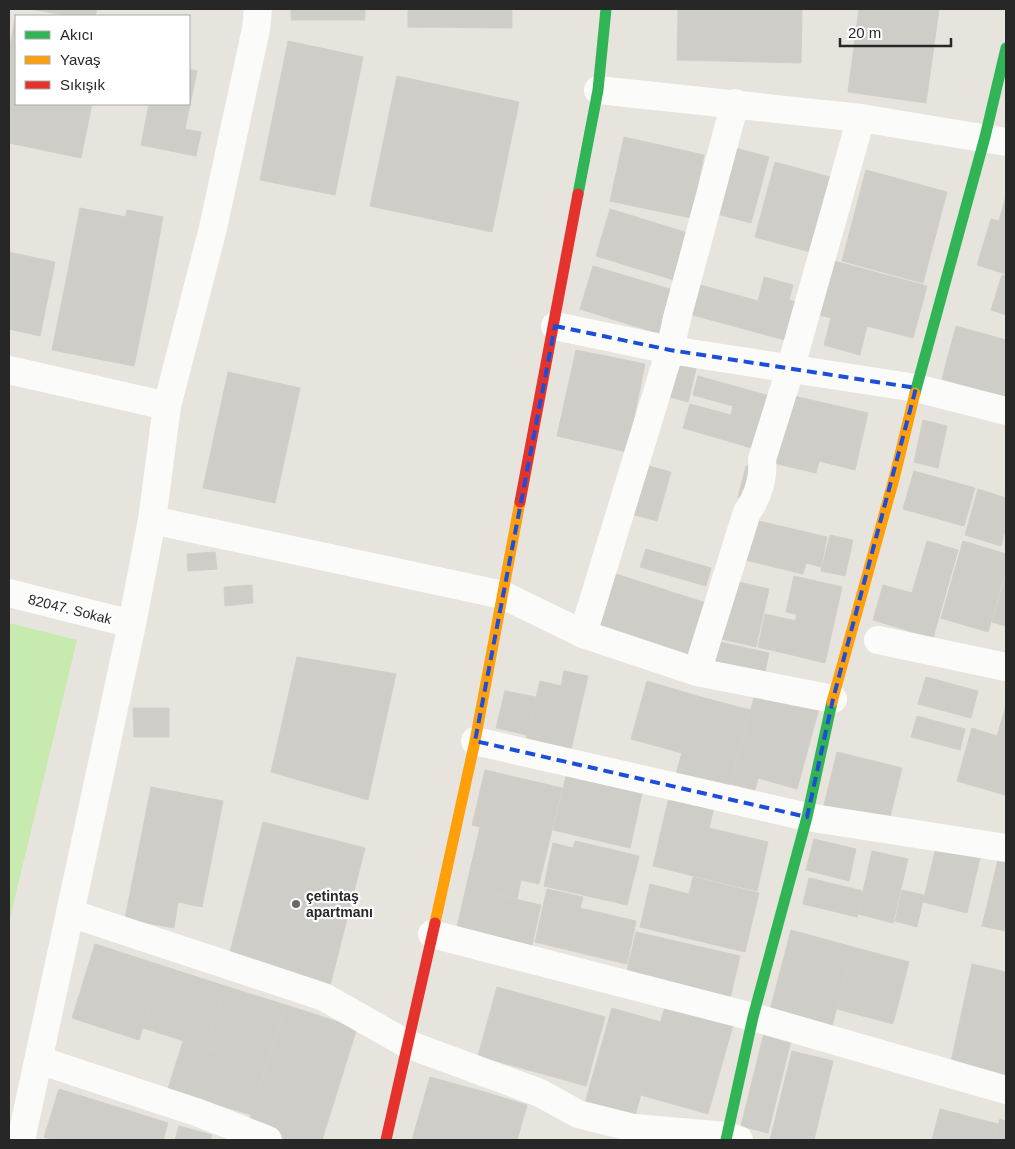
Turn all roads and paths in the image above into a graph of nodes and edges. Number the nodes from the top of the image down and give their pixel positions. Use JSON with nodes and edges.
{"nodes":[{"id":1,"x":258,"y":9,"type":"edge"},
{"id":2,"x":606,"y":9,"type":"edge"},
{"id":3,"x":1006,"y":48,"type":"edge"},
{"id":4,"x":598,"y":90,"type":"junction"},
{"id":5,"x":735,"y":103,"type":"junction"},
{"id":6,"x":861,"y":118,"type":"junction"},
{"id":7,"x":995,"y":140,"type":"edge"},
{"id":8,"x":555,"y":326,"type":"junction"},
{"id":9,"x":670,"y":350,"type":"junction"},
{"id":10,"x":9,"y":370,"type":"edge"},
{"id":11,"x":790,"y":370,"type":"junction"},
{"id":12,"x":916,"y":388,"type":"junction"},
{"id":13,"x":168,"y":406,"type":"junction"},
{"id":14,"x":1006,"y":411,"type":"edge"},
{"id":15,"x":152,"y":520,"type":"junction"},
{"id":16,"x":9,"y":593,"type":"edge"},
{"id":17,"x":503,"y":595,"type":"junction"},
{"id":18,"x":132,"y":624,"type":"junction"},
{"id":19,"x":583,"y":634,"type":"junction"},
{"id":20,"x":878,"y":640,"type":"dead end"},
{"id":21,"x":1006,"y":667,"type":"edge"},
{"id":22,"x":697,"y":672,"type":"junction"},
{"id":23,"x":833,"y":699,"type":"junction"},
{"id":24,"x":475,"y":741,"type":"junction"},
{"id":25,"x":807,"y":817,"type":"junction"},
{"id":26,"x":1006,"y":848,"type":"edge"},
{"id":27,"x":70,"y":913,"type":"junction"},
{"id":28,"x":432,"y":934,"type":"junction"},
{"id":29,"x":753,"y":1017,"type":"junction"},
{"id":30,"x":407,"y":1044,"type":"junction"},
{"id":31,"x":38,"y":1060,"type":"junction"},
{"id":32,"x":1006,"y":1090,"type":"edge"},
{"id":33,"x":731,"y":1139,"type":"edge"},
{"id":34,"x":21,"y":1140,"type":"edge"},
{"id":35,"x":268,"y":1140,"type":"edge"},
{"id":36,"x":386,"y":1140,"type":"edge"}],
"edges":[{"from":1,"to":13,"type":"street"},
{"from":2,"to":4,"type":"street"},
{"from":3,"to":7,"type":"street"},
{"from":4,"to":5,"type":"street"},
{"from":4,"to":8,"type":"street"},
{"from":5,"to":6,"type":"street"},
{"from":5,"to":9,"type":"street"},
{"from":6,"to":7,"type":"street"},
{"from":6,"to":11,"type":"street"},
{"from":7,"to":12,"type":"street"},
{"from":8,"to":9,"type":"street"},
{"from":8,"to":17,"type":"street"},
{"from":9,"to":11,"type":"street"},
{"from":9,"to":19,"type":"street"},
{"from":10,"to":13,"type":"street"},
{"from":11,"to":12,"type":"street"},
{"from":11,"to":22,"type":"street"},
{"from":12,"to":14,"type":"street"},
{"from":12,"to":23,"type":"street"},
{"from":13,"to":15,"type":"street"},
{"from":15,"to":17,"type":"street"},
{"from":15,"to":18,"type":"street"},
{"from":16,"to":18,"type":"street","name":"82047. Sokak"},
{"from":17,"to":19,"type":"street"},
{"from":17,"to":24,"type":"street"},
{"from":18,"to":27,"type":"street"},
{"from":19,"to":22,"type":"street"},
{"from":20,"to":21,"type":"street"},
{"from":22,"to":23,"type":"street"},
{"from":23,"to":25,"type":"street"},
{"from":24,"to":25,"type":"street"},
{"from":24,"to":28,"type":"street"},
{"from":25,"to":26,"type":"street"},
{"from":25,"to":29,"type":"street"},
{"from":27,"to":30,"type":"street"},
{"from":27,"to":31,"type":"street"},
{"from":28,"to":29,"type":"street"},
{"from":28,"to":30,"type":"street"},
{"from":29,"to":32,"type":"street"},
{"from":29,"to":33,"type":"street"},
{"from":30,"to":33,"type":"street"},
{"from":30,"to":36,"type":"street"},
{"from":31,"to":34,"type":"street"},
{"from":31,"to":35,"type":"street"}]}
